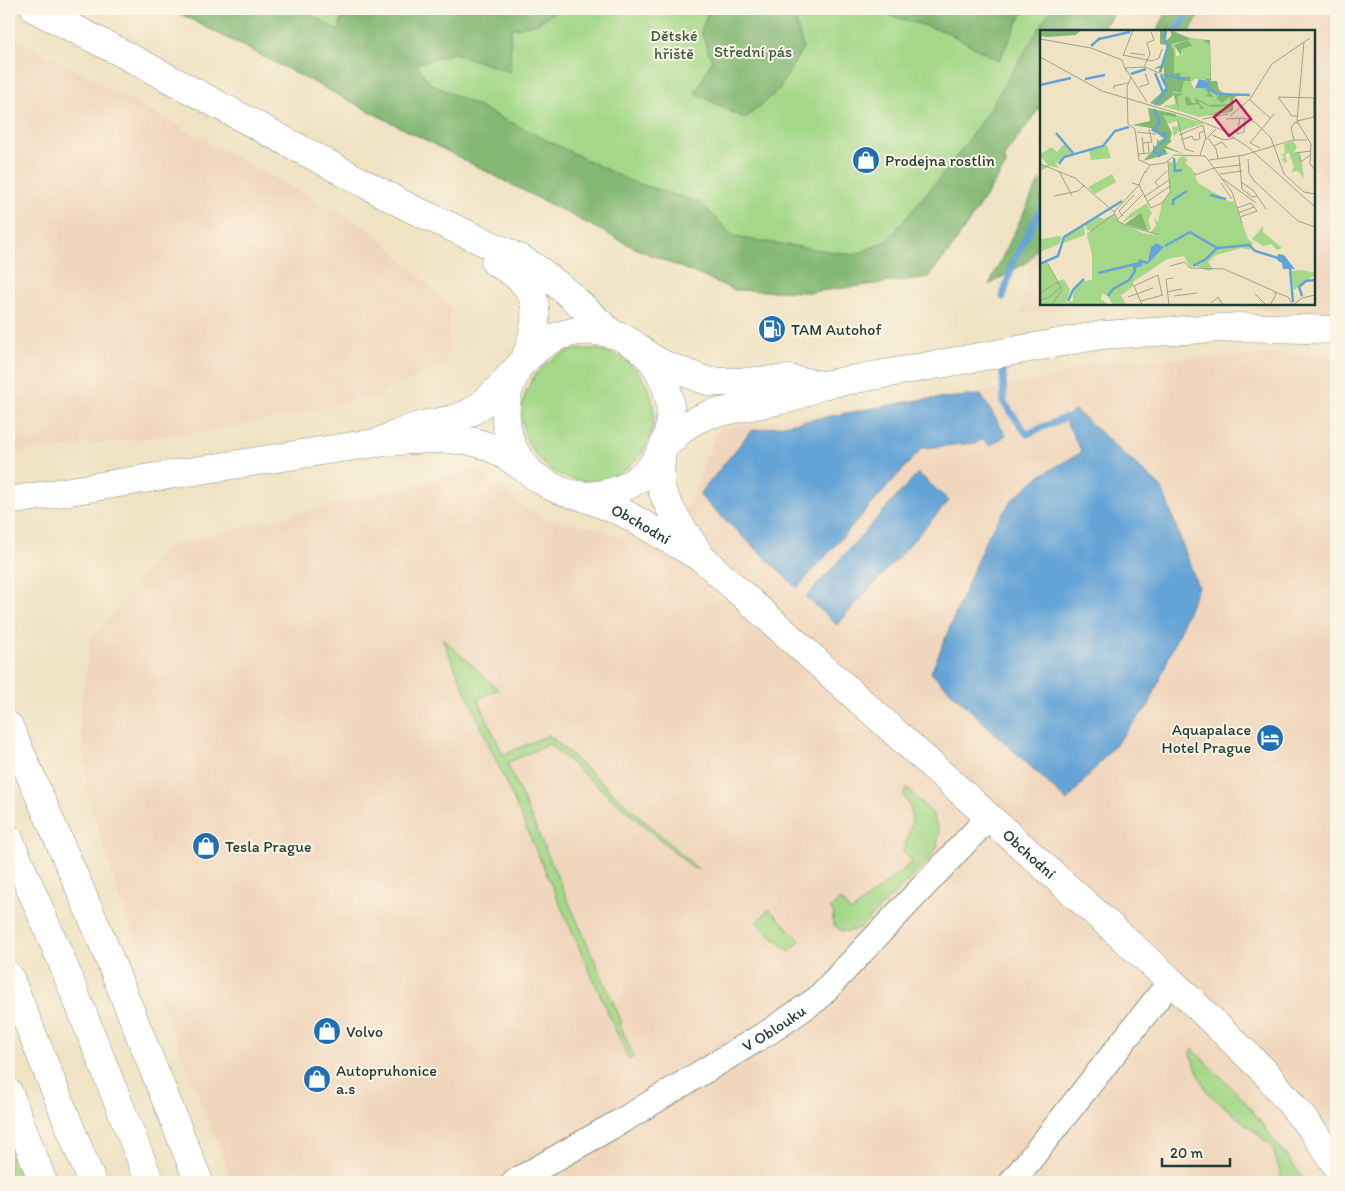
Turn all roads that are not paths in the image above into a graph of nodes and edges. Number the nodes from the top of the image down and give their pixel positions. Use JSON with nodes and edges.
{"nodes":[{"id":1,"x":35,"y":9,"type":"edge"},
{"id":2,"x":410,"y":208,"type":"junction"},
{"id":3,"x":1336,"y":330,"type":"edge"},
{"id":4,"x":611,"y":333,"type":"junction"},
{"id":5,"x":648,"y":356,"type":"junction"},
{"id":6,"x":521,"y":365,"type":"junction"},
{"id":7,"x":822,"y":385,"type":"junction"},
{"id":8,"x":376,"y":443,"type":"junction"},
{"id":9,"x":664,"y":448,"type":"junction"},
{"id":10,"x":530,"y":472,"type":"junction"},
{"id":11,"x":573,"y":495,"type":"junction"},
{"id":12,"x":9,"y":501,"type":"edge"},
{"id":13,"x":704,"y":560,"type":"junction"},
{"id":14,"x":9,"y":726,"type":"edge"},
{"id":15,"x":989,"y":817,"type":"junction"},
{"id":16,"x":9,"y":839,"type":"edge"},
{"id":17,"x":9,"y":976,"type":"edge"},
{"id":18,"x":1171,"y":981,"type":"junction"},
{"id":19,"x":9,"y":1093,"type":"edge"},
{"id":20,"x":1336,"y":1165,"type":"edge"},
{"id":21,"x":44,"y":1182,"type":"edge"},
{"id":22,"x":92,"y":1182,"type":"edge"},
{"id":23,"x":150,"y":1182,"type":"edge"},
{"id":24,"x":199,"y":1182,"type":"edge"},
{"id":25,"x":514,"y":1182,"type":"edge"},
{"id":26,"x":1012,"y":1182,"type":"edge"}],
"edges":[{"from":1,"to":2,"type":"main road"},
{"from":2,"to":4,"type":"main road"},
{"from":2,"to":6,"type":"main road"},
{"from":3,"to":7,"type":"main road"},
{"from":4,"to":5,"type":"main road"},
{"from":4,"to":6,"type":"main road"},
{"from":5,"to":7,"type":"main road"},
{"from":5,"to":9,"type":"main road"},
{"from":6,"to":8,"type":"main road"},
{"from":6,"to":10,"type":"main road"},
{"from":7,"to":9,"type":"main road"},
{"from":8,"to":10,"type":"main road"},
{"from":8,"to":12,"type":"main road"},
{"from":9,"to":11,"type":"main road"},
{"from":9,"to":13,"type":"main road","name":"Obchodní"},
{"from":10,"to":11,"type":"main road"},
{"from":11,"to":13,"type":"main road","name":"Obchodní"},
{"from":13,"to":15,"type":"main road","name":"Obchodní"},
{"from":14,"to":24,"type":"main road"},
{"from":15,"to":18,"type":"main road","name":"Obchodní"},
{"from":15,"to":25,"type":"street","name":"V Oblouku"},
{"from":16,"to":23,"type":"main road"},
{"from":17,"to":22,"type":"main road"},
{"from":18,"to":20,"type":"main road","name":"Obchodní"},
{"from":18,"to":26,"type":"street"},
{"from":19,"to":21,"type":"main road"}]}
